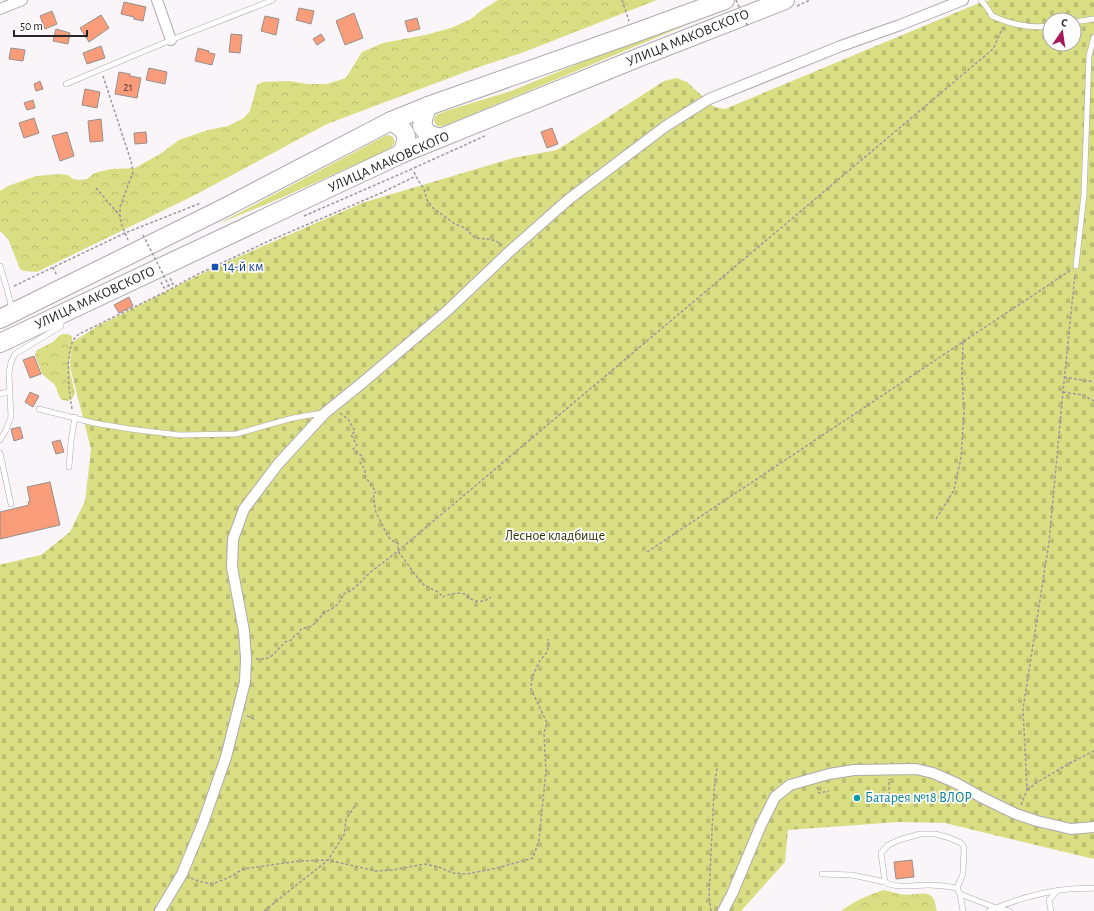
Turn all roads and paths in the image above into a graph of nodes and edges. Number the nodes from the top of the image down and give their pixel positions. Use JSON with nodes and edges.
{"nodes":[{"id":1,"x":22,"y":0,"type":"edge"},
{"id":2,"x":157,"y":0,"type":"edge"},
{"id":3,"x":273,"y":0,"type":"edge"},
{"id":4,"x":622,"y":0,"type":"edge"},
{"id":5,"x":725,"y":0,"type":"edge"},
{"id":6,"x":736,"y":0,"type":"edge"},
{"id":7,"x":785,"y":0,"type":"edge"},
{"id":8,"x":962,"y":0,"type":"edge"},
{"id":9,"x":980,"y":0,"type":"edge"},
{"id":10,"x":0,"y":9,"type":"edge"},
{"id":11,"x":1094,"y":19,"type":"edge"},
{"id":12,"x":629,"y":21,"type":"dead end"},
{"id":13,"x":1082,"y":21,"type":"edge"},
{"id":14,"x":1005,"y":22,"type":"junction"},
{"id":15,"x":748,"y":27,"type":"dead end"},
{"id":16,"x":1042,"y":28,"type":"edge"},
{"id":17,"x":1094,"y":37,"type":"edge"},
{"id":18,"x":171,"y":40,"type":"junction"},
{"id":19,"x":100,"y":70,"type":"junction"},
{"id":20,"x":66,"y":84,"type":"dead end"},
{"id":21,"x":428,"y":106,"type":"junction"},
{"id":22,"x":391,"y":121,"type":"junction"},
{"id":23,"x":440,"y":138,"type":"junction"},
{"id":24,"x":463,"y":145,"type":"dead end"},
{"id":25,"x":401,"y":154,"type":"junction"},
{"id":26,"x":414,"y":172,"type":"dead end"},
{"id":27,"x":416,"y":176,"type":"junction"},
{"id":28,"x":96,"y":188,"type":"dead end"},
{"id":29,"x":120,"y":216,"type":"junction"},
{"id":30,"x":300,"y":218,"type":"dead end"},
{"id":31,"x":125,"y":232,"type":"junction"},
{"id":32,"x":143,"y":235,"type":"dead end"},
{"id":33,"x":129,"y":241,"type":"dead end"},
{"id":34,"x":509,"y":252,"type":"junction"},
{"id":35,"x":0,"y":266,"type":"edge"},
{"id":36,"x":1076,"y":266,"type":"junction"},
{"id":37,"x":53,"y":267,"type":"junction"},
{"id":38,"x":57,"y":276,"type":"dead end"},
{"id":39,"x":170,"y":277,"type":"dead end"},
{"id":40,"x":162,"y":285,"type":"dead end"},
{"id":41,"x":169,"y":286,"type":"junction"},
{"id":42,"x":7,"y":289,"type":"junction"},
{"id":43,"x":61,"y":314,"type":"junction"},
{"id":44,"x":6,"y":316,"type":"edge"},
{"id":45,"x":963,"y":341,"type":"junction"},
{"id":46,"x":0,"y":343,"type":"edge"},
{"id":47,"x":1064,"y":378,"type":"junction"},
{"id":48,"x":1094,"y":382,"type":"edge"},
{"id":49,"x":10,"y":391,"type":"junction"},
{"id":50,"x":1063,"y":392,"type":"junction"},
{"id":51,"x":0,"y":394,"type":"edge"},
{"id":52,"x":1094,"y":401,"type":"edge"},
{"id":53,"x":39,"y":408,"type":"dead end"},
{"id":54,"x":329,"y":410,"type":"junction"},
{"id":55,"x":74,"y":417,"type":"junction"},
{"id":56,"x":6,"y":430,"type":"junction"},
{"id":57,"x":0,"y":432,"type":"edge"},
{"id":58,"x":0,"y":440,"type":"edge"},
{"id":59,"x":0,"y":453,"type":"edge"},
{"id":60,"x":1,"y":464,"type":"edge"},
{"id":61,"x":70,"y":467,"type":"dead end"},
{"id":62,"x":11,"y":504,"type":"dead end"},
{"id":63,"x":936,"y":519,"type":"dead end"},
{"id":64,"x":398,"y":551,"type":"junction"},
{"id":65,"x":647,"y":552,"type":"dead end"},
{"id":66,"x":491,"y":596,"type":"dead end"},
{"id":67,"x":548,"y":639,"type":"dead end"},
{"id":68,"x":246,"y":658,"type":"junction"},
{"id":69,"x":1094,"y":751,"type":"edge"},
{"id":70,"x":717,"y":767,"type":"dead end"},
{"id":71,"x":889,"y":769,"type":"junction"},
{"id":72,"x":1027,"y":790,"type":"junction"},
{"id":73,"x":889,"y":795,"type":"dead end"},
{"id":74,"x":355,"y":806,"type":"dead end"},
{"id":75,"x":1016,"y":814,"type":"junction"},
{"id":76,"x":1094,"y":827,"type":"edge"},
{"id":77,"x":328,"y":860,"type":"junction"},
{"id":78,"x":182,"y":874,"type":"junction"},
{"id":79,"x":822,"y":874,"type":"dead end"},
{"id":80,"x":885,"y":882,"type":"junction"},
{"id":81,"x":957,"y":888,"type":"junction"},
{"id":82,"x":1094,"y":888,"type":"edge"},
{"id":83,"x":1057,"y":891,"type":"junction"},
{"id":84,"x":960,"y":894,"type":"junction"},
{"id":85,"x":996,"y":908,"type":"junction"},
{"id":86,"x":160,"y":911,"type":"edge"},
{"id":87,"x":264,"y":911,"type":"edge"},
{"id":88,"x":711,"y":911,"type":"edge"},
{"id":89,"x":723,"y":911,"type":"edge"},
{"id":90,"x":963,"y":911,"type":"edge"},
{"id":91,"x":989,"y":911,"type":"edge"},
{"id":92,"x":1009,"y":911,"type":"edge"},
{"id":93,"x":1051,"y":911,"type":"edge"}],
"edges":[{"from":1,"to":10,"type":"street"},
{"from":2,"to":18,"type":"street"},
{"from":3,"to":18,"type":"lane"},
{"from":4,"to":12,"type":"path"},
{"from":5,"to":21,"type":"highway","name":"УЛИЦА МАКОВСКОГО"},
{"from":6,"to":15,"type":"path","bridge":true},
{"from":7,"to":23,"type":"highway","name":"УЛИЦА МАКОВСКОГО"},
{"from":8,"to":34,"type":"street"},
{"from":9,"to":14,"type":"lane"},
{"from":11,"to":13,"type":"lane"},
{"from":14,"to":16,"type":"lane"},
{"from":14,"to":64,"type":"path"},
{"from":17,"to":36,"type":"lane"},
{"from":18,"to":19,"type":"lane"},
{"from":19,"to":20,"type":"lane"},
{"from":19,"to":29,"type":"path"},
{"from":21,"to":22,"type":"highway","name":"УЛИЦА МАКОВСКОГО"},
{"from":21,"to":23,"type":"highway"},
{"from":22,"to":25,"type":"highway"},
{"from":22,"to":44,"type":"highway","name":"УЛИЦА МАКОВСКОГО"},
{"from":23,"to":25,"type":"highway","name":"УЛИЦА МАКОВСКОГО"},
{"from":24,"to":30,"type":"path"},
{"from":25,"to":43,"type":"highway","name":"УЛИЦА МАКОВСКОГО"},
{"from":26,"to":27,"type":"path"},
{"from":27,"to":34,"type":"path"},
{"from":27,"to":55,"type":"path"},
{"from":28,"to":29,"type":"path"},
{"from":29,"to":31,"type":"path"},
{"from":31,"to":33,"type":"path"},
{"from":31,"to":37,"type":"path"},
{"from":32,"to":41,"type":"path","bridge":true},
{"from":34,"to":54,"type":"street"},
{"from":35,"to":42,"type":"lane"},
{"from":36,"to":45,"type":"path"},
{"from":36,"to":47,"type":"path"},
{"from":37,"to":38,"type":"path"},
{"from":37,"to":42,"type":"path"},
{"from":39,"to":41,"type":"path","bridge":true},
{"from":40,"to":41,"type":"path","bridge":true},
{"from":42,"to":44,"type":"lane"},
{"from":43,"to":46,"type":"highway","name":"УЛИЦА МАКОВСКОГО"},
{"from":43,"to":49,"type":"lane"},
{"from":45,"to":63,"type":"path"},
{"from":45,"to":65,"type":"path"},
{"from":47,"to":48,"type":"path"},
{"from":47,"to":50,"type":"path"},
{"from":49,"to":51,"type":"lane"},
{"from":49,"to":56,"type":"lane"},
{"from":50,"to":52,"type":"path"},
{"from":50,"to":72,"type":"path"},
{"from":53,"to":55,"type":"lane"},
{"from":54,"to":55,"type":"lane"},
{"from":54,"to":64,"type":"path"},
{"from":54,"to":68,"type":"street"},
{"from":55,"to":61,"type":"lane"},
{"from":56,"to":57,"type":"lane"},
{"from":56,"to":58,"type":"lane"},
{"from":59,"to":60,"type":"lane"},
{"from":60,"to":62,"type":"lane"},
{"from":64,"to":66,"type":"path"},
{"from":64,"to":68,"type":"path"},
{"from":67,"to":77,"type":"path"},
{"from":68,"to":78,"type":"street"},
{"from":69,"to":72,"type":"path"},
{"from":70,"to":88,"type":"path"},
{"from":71,"to":73,"type":"path"},
{"from":71,"to":75,"type":"street"},
{"from":71,"to":89,"type":"street"},
{"from":72,"to":75,"type":"path"},
{"from":74,"to":77,"type":"path"},
{"from":75,"to":76,"type":"street"},
{"from":77,"to":78,"type":"path"},
{"from":77,"to":87,"type":"path"},
{"from":78,"to":86,"type":"street"},
{"from":79,"to":80,"type":"lane"},
{"from":80,"to":81,"type":"lane"},
{"from":80,"to":81,"type":"lane"},
{"from":81,"to":84,"type":"lane"},
{"from":82,"to":83,"type":"lane"},
{"from":83,"to":85,"type":"lane"},
{"from":83,"to":93,"type":"lane"},
{"from":84,"to":85,"type":"lane"},
{"from":84,"to":90,"type":"lane"},
{"from":85,"to":91,"type":"lane"},
{"from":85,"to":92,"type":"lane"}]}
